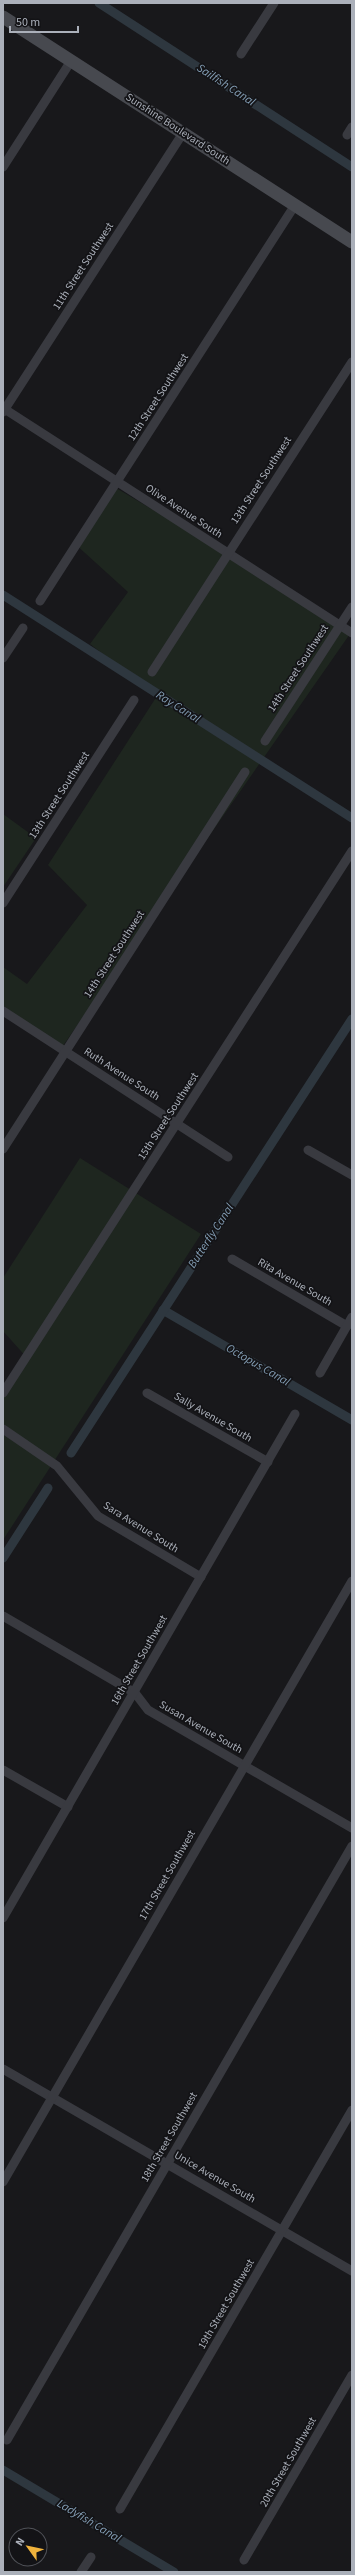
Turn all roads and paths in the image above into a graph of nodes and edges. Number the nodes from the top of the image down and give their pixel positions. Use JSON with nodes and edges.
{"nodes":[{"id":1,"x":274,"y":3,"type":"edge"},
{"id":2,"x":3,"y":17,"type":"edge"},
{"id":3,"x":241,"y":54,"type":"dead end"},
{"id":4,"x":71,"y":62,"type":"junction"},
{"id":5,"x":183,"y":133,"type":"junction"},
{"id":6,"x":3,"y":167,"type":"edge"},
{"id":7,"x":295,"y":205,"type":"junction"},
{"id":8,"x":352,"y":242,"type":"edge"},
{"id":9,"x":352,"y":362,"type":"edge"},
{"id":10,"x":4,"y":410,"type":"edge"},
{"id":11,"x":117,"y":482,"type":"junction"},
{"id":12,"x":228,"y":554,"type":"junction"},
{"id":13,"x":40,"y":601,"type":"dead end"},
{"id":14,"x":352,"y":607,"type":"edge"},
{"id":15,"x":340,"y":626,"type":"junction"},
{"id":16,"x":23,"y":628,"type":"dead end"},
{"id":17,"x":352,"y":633,"type":"edge"},
{"id":18,"x":3,"y":658,"type":"edge"},
{"id":19,"x":152,"y":672,"type":"dead end"},
{"id":20,"x":134,"y":700,"type":"dead end"},
{"id":21,"x":265,"y":741,"type":"dead end"},
{"id":22,"x":245,"y":772,"type":"dead end"},
{"id":23,"x":352,"y":852,"type":"edge"},
{"id":24,"x":3,"y":903,"type":"edge"},
{"id":25,"x":3,"y":1011,"type":"edge"},
{"id":26,"x":66,"y":1051,"type":"junction"},
{"id":27,"x":177,"y":1124,"type":"junction"},
{"id":28,"x":3,"y":1149,"type":"edge"},
{"id":29,"x":308,"y":1150,"type":"dead end"},
{"id":30,"x":228,"y":1156,"type":"dead end"},
{"id":31,"x":352,"y":1175,"type":"edge"},
{"id":32,"x":232,"y":1259,"type":"dead end"},
{"id":33,"x":352,"y":1317,"type":"edge"},
{"id":34,"x":347,"y":1326,"type":"junction"},
{"id":35,"x":320,"y":1373,"type":"dead end"},
{"id":36,"x":3,"y":1393,"type":"edge"},
{"id":37,"x":146,"y":1393,"type":"dead end"},
{"id":38,"x":295,"y":1414,"type":"dead end"},
{"id":39,"x":3,"y":1429,"type":"edge"},
{"id":40,"x":268,"y":1462,"type":"junction"},
{"id":41,"x":200,"y":1577,"type":"junction"},
{"id":42,"x":352,"y":1581,"type":"edge"},
{"id":43,"x":3,"y":1616,"type":"edge"},
{"id":44,"x":135,"y":1692,"type":"junction"},
{"id":45,"x":245,"y":1766,"type":"junction"},
{"id":46,"x":3,"y":1770,"type":"edge"},
{"id":47,"x":68,"y":1807,"type":"junction"},
{"id":48,"x":352,"y":1828,"type":"edge"},
{"id":49,"x":352,"y":1846,"type":"edge"},
{"id":50,"x":3,"y":1918,"type":"edge"},
{"id":51,"x":3,"y":2068,"type":"edge"},
{"id":52,"x":52,"y":2097,"type":"junction"},
{"id":53,"x":352,"y":2110,"type":"edge"},
{"id":54,"x":168,"y":2164,"type":"junction"},
{"id":55,"x":3,"y":2182,"type":"edge"},
{"id":56,"x":282,"y":2231,"type":"junction"},
{"id":57,"x":352,"y":2271,"type":"edge"},
{"id":58,"x":352,"y":2375,"type":"edge"},
{"id":59,"x":7,"y":2440,"type":"dead end"},
{"id":60,"x":120,"y":2509,"type":"dead end"},
{"id":61,"x":91,"y":2557,"type":"dead end"},
{"id":62,"x":244,"y":2560,"type":"dead end"},
{"id":63,"x":81,"y":2572,"type":"edge"}],
"edges":[{"from":1,"to":3,"type":"street"},
{"from":2,"to":4,"type":"street","name":"Sunshine Boulevard South"},
{"from":4,"to":5,"type":"street","name":"Sunshine Boulevard South"},
{"from":4,"to":6,"type":"street"},
{"from":5,"to":7,"type":"street","name":"Sunshine Boulevard South"},
{"from":5,"to":10,"type":"street","name":"11th Street Southwest"},
{"from":7,"to":8,"type":"street","name":"Sunshine Boulevard South"},
{"from":7,"to":11,"type":"street","name":"12th Street Southwest"},
{"from":9,"to":12,"type":"street","name":"13th Street Southwest"},
{"from":10,"to":11,"type":"street","name":"Olive Avenue South"},
{"from":11,"to":12,"type":"street","name":"Olive Avenue South"},
{"from":11,"to":13,"type":"street","name":"12th Street Southwest"},
{"from":12,"to":15,"type":"street","name":"Olive Avenue South"},
{"from":12,"to":19,"type":"street","name":"13th Street Southwest"},
{"from":14,"to":15,"type":"street","name":"14th Street Southwest"},
{"from":15,"to":17,"type":"street","name":"Olive Avenue South"},
{"from":15,"to":21,"type":"street","name":"14th Street Southwest"},
{"from":16,"to":18,"type":"street"},
{"from":20,"to":24,"type":"street","name":"13th Street Southwest"},
{"from":22,"to":26,"type":"street","name":"14th Street Southwest"},
{"from":23,"to":27,"type":"street","name":"15th Street Southwest"},
{"from":25,"to":26,"type":"street","name":"Ruth Avenue South"},
{"from":26,"to":27,"type":"street","name":"Ruth Avenue South"},
{"from":26,"to":28,"type":"street","name":"14th Street Southwest"},
{"from":27,"to":30,"type":"street","name":"Ruth Avenue South"},
{"from":27,"to":36,"type":"street","name":"15th Street Southwest"},
{"from":29,"to":31,"type":"street"},
{"from":32,"to":34,"type":"street","name":"Rita Avenue South"},
{"from":33,"to":34,"type":"street"},
{"from":34,"to":35,"type":"street"},
{"from":37,"to":40,"type":"street","name":"Sally Avenue South"},
{"from":38,"to":40,"type":"street","name":"16th Street Southwest"},
{"from":39,"to":41,"type":"street","name":"Sara Avenue South"},
{"from":40,"to":41,"type":"street","name":"16th Street Southwest"},
{"from":41,"to":44,"type":"street","name":"16th Street Southwest"},
{"from":42,"to":45,"type":"street","name":"17th Street Southwest"},
{"from":43,"to":44,"type":"street","name":"Susan Avenue South"},
{"from":44,"to":45,"type":"street","name":"Susan Avenue South"},
{"from":44,"to":47,"type":"street","name":"16th Street Southwest"},
{"from":45,"to":48,"type":"street","name":"Susan Avenue South"},
{"from":45,"to":52,"type":"street","name":"17th Street Southwest"},
{"from":46,"to":47,"type":"street"},
{"from":47,"to":50,"type":"street","name":"16th Street Southwest"},
{"from":49,"to":54,"type":"street","name":"18th Street Southwest"},
{"from":51,"to":52,"type":"street","name":"Unice Avenue South"},
{"from":52,"to":54,"type":"street","name":"Unice Avenue South"},
{"from":52,"to":55,"type":"street","name":"17th Street Southwest"},
{"from":53,"to":56,"type":"street","name":"19th Street Southwest"},
{"from":54,"to":56,"type":"street","name":"Unice Avenue South"},
{"from":54,"to":59,"type":"street","name":"18th Street Southwest"},
{"from":56,"to":57,"type":"street","name":"Unice Avenue South"},
{"from":56,"to":60,"type":"street","name":"19th Street Southwest"},
{"from":58,"to":62,"type":"street","name":"20th Street Southwest"},
{"from":61,"to":63,"type":"street"}]}
